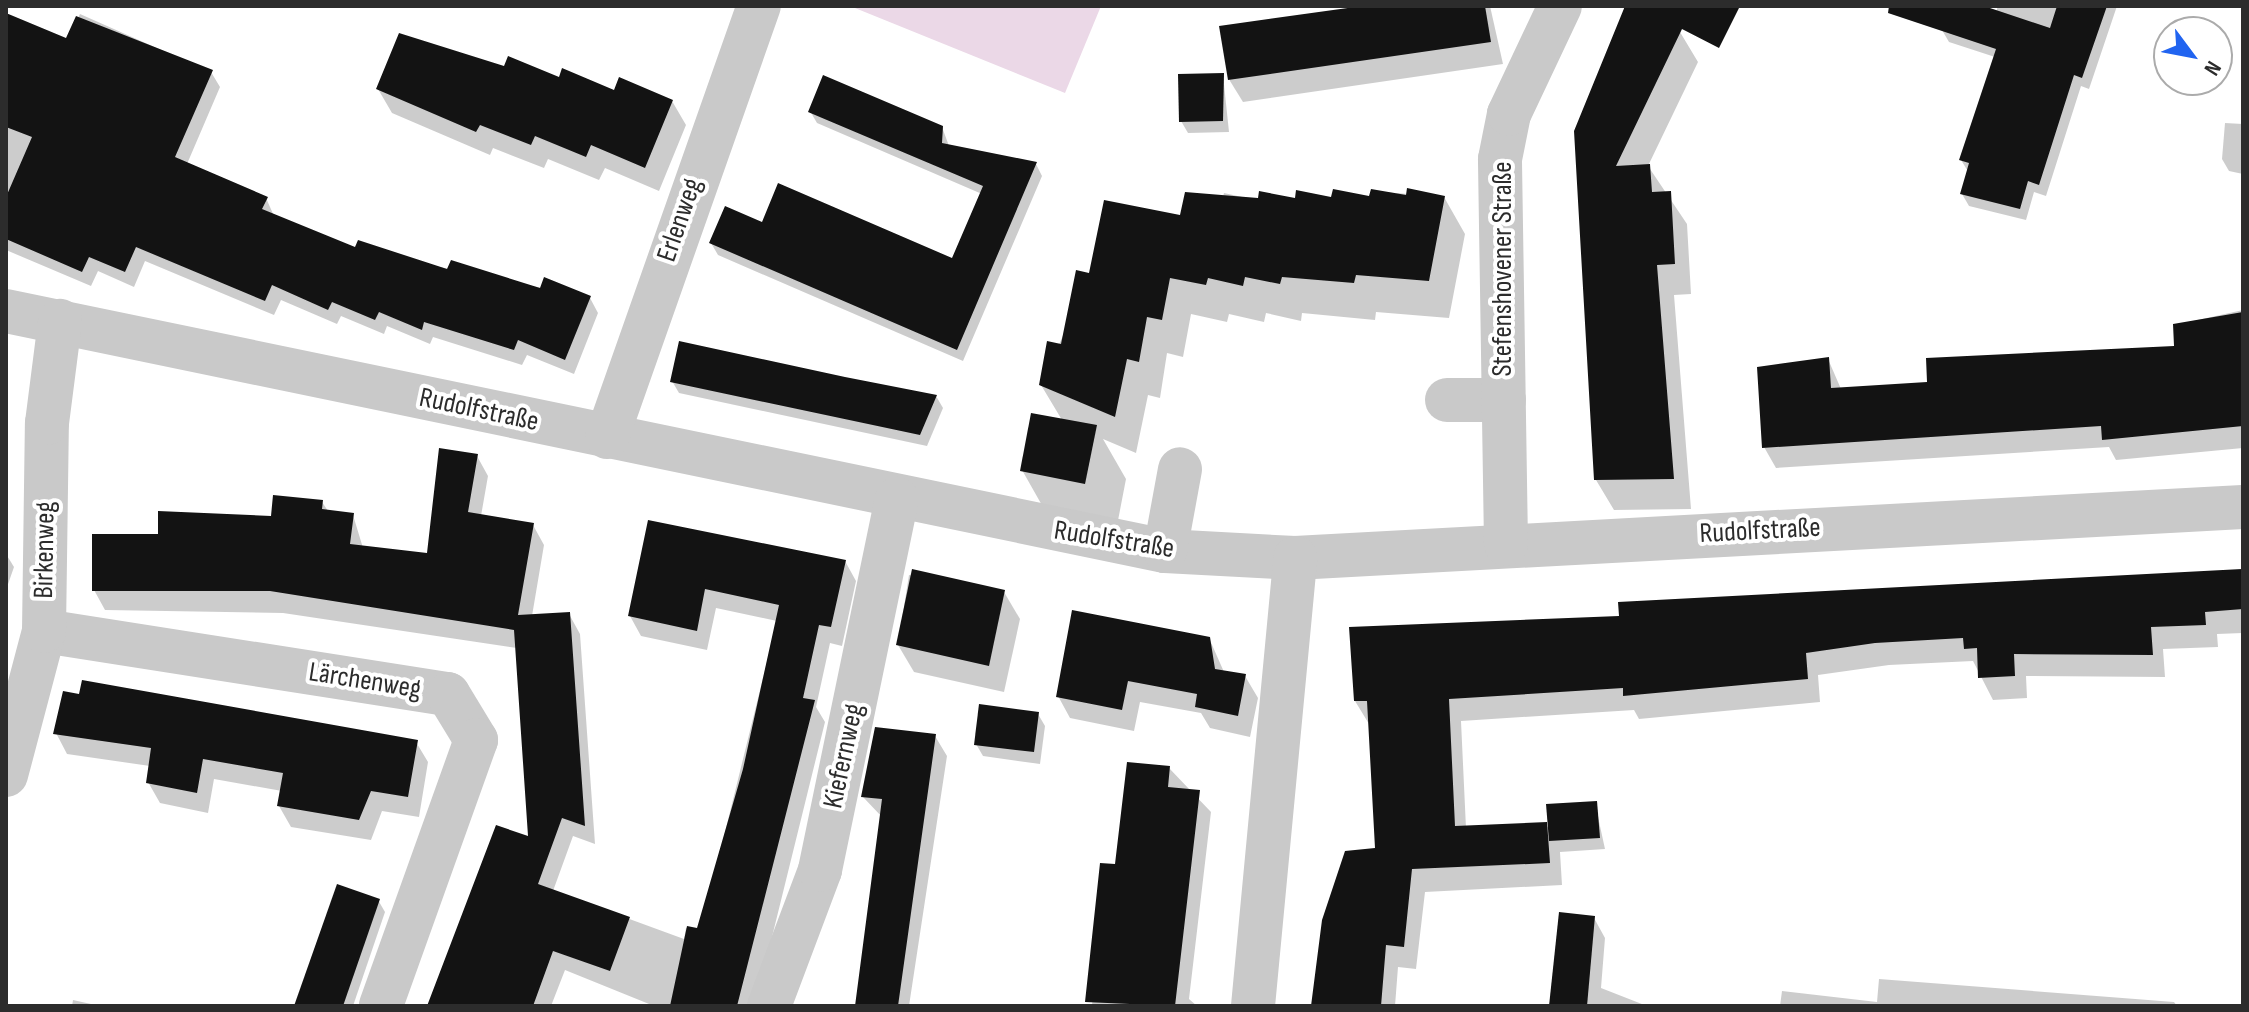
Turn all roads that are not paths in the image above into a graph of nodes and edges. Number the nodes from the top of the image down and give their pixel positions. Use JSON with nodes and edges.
{"nodes":[{"id":1,"x":759,"y":6,"type":"edge"},
{"id":2,"x":1560,"y":6,"type":"edge"},
{"id":3,"x":6,"y":311,"type":"edge"},
{"id":4,"x":60,"y":321,"type":"junction"},
{"id":5,"x":1447,"y":400,"type":"dead end"},
{"id":6,"x":1504,"y":400,"type":"junction"},
{"id":7,"x":607,"y":437,"type":"junction"},
{"id":8,"x":1180,"y":469,"type":"dead end"},
{"id":9,"x":897,"y":499,"type":"junction"},
{"id":10,"x":2243,"y":507,"type":"edge"},
{"id":11,"x":1506,"y":544,"type":"junction"},
{"id":12,"x":1165,"y":551,"type":"junction"},
{"id":13,"x":1295,"y":558,"type":"junction"},
{"id":14,"x":44,"y":631,"type":"junction"},
{"id":15,"x":6,"y":775,"type":"edge"},
{"id":16,"x":381,"y":1006,"type":"edge"},
{"id":17,"x":769,"y":1006,"type":"edge"},
{"id":18,"x":1253,"y":1006,"type":"edge"}],
"edges":[{"from":1,"to":7,"type":"street","name":"Erlenweg"},
{"from":2,"to":6,"type":"street","name":"Stefenshovener Straße"},
{"from":3,"to":4,"type":"street","name":"Rudolfstraße"},
{"from":4,"to":7,"type":"street","name":"Rudolfstraße"},
{"from":4,"to":14,"type":"street","name":"Birkenweg"},
{"from":5,"to":6,"type":"street"},
{"from":6,"to":11,"type":"street","name":"Stefenshovener Straße"},
{"from":7,"to":9,"type":"street","name":"Rudolfstraße"},
{"from":8,"to":12,"type":"street"},
{"from":9,"to":12,"type":"street","name":"Rudolfstraße"},
{"from":9,"to":17,"type":"street","name":"Kiefernweg"},
{"from":10,"to":11,"type":"street","name":"Rudolfstraße"},
{"from":11,"to":13,"type":"street","name":"Rudolfstraße"},
{"from":12,"to":13,"type":"street","name":"Rudolfstraße"},
{"from":13,"to":18,"type":"street"},
{"from":14,"to":15,"type":"street","name":"Birkenweg"},
{"from":14,"to":16,"type":"street","name":"Lärchenweg"}]}
